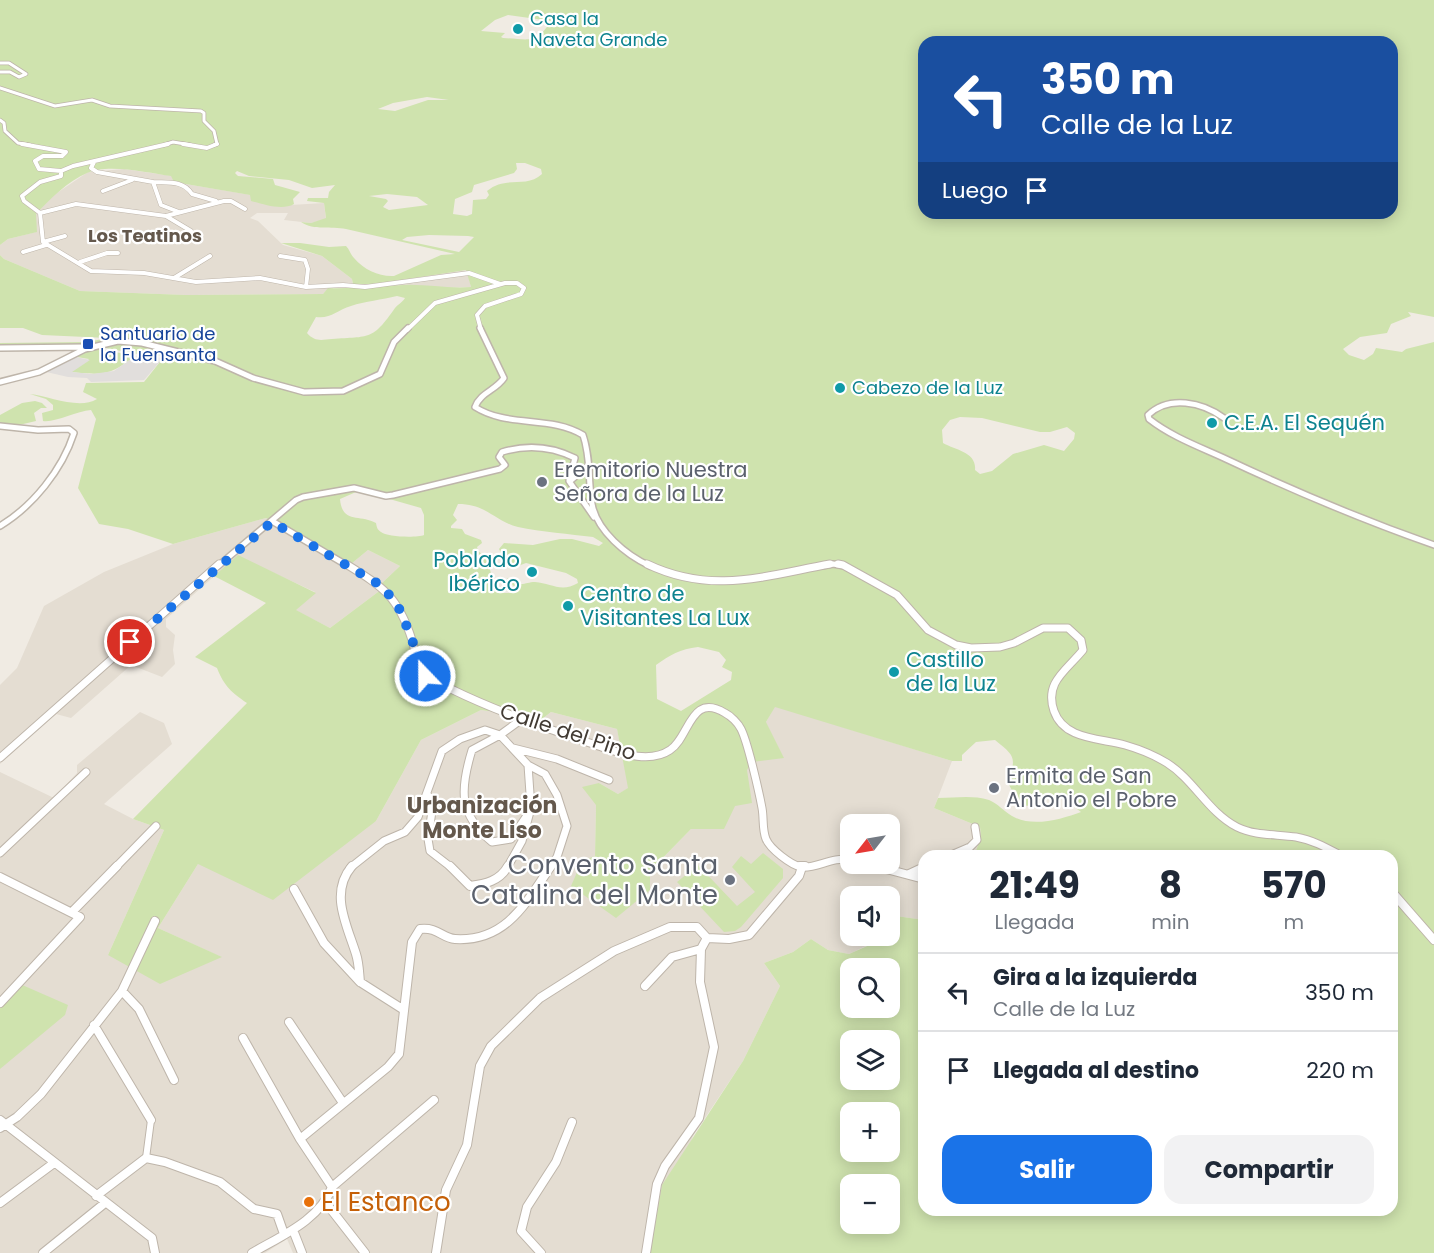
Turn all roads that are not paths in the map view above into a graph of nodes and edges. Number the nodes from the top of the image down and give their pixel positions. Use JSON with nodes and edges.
{"nodes":[{"id":1,"x":0,"y":63,"type":"edge"},
{"id":2,"x":0,"y":72,"type":"edge"},
{"id":3,"x":0,"y":88,"type":"edge"},
{"id":4,"x":0,"y":120,"type":"edge"},
{"id":5,"x":93,"y":162,"type":"junction"},
{"id":6,"x":61,"y":171,"type":"junction"},
{"id":7,"x":132,"y":180,"type":"junction"},
{"id":8,"x":153,"y":182,"type":"junction"},
{"id":9,"x":103,"y":191,"type":"dead end"},
{"id":10,"x":218,"y":202,"type":"junction"},
{"id":11,"x":245,"y":209,"type":"dead end"},
{"id":12,"x":179,"y":212,"type":"junction"},
{"id":13,"x":40,"y":213,"type":"junction"},
{"id":14,"x":166,"y":216,"type":"junction"},
{"id":15,"x":65,"y":236,"type":"dead end"},
{"id":16,"x":191,"y":239,"type":"dead end"},
{"id":17,"x":44,"y":244,"type":"junction"},
{"id":18,"x":23,"y":252,"type":"dead end"},
{"id":19,"x":118,"y":253,"type":"dead end"},
{"id":20,"x":210,"y":256,"type":"dead end"},
{"id":21,"x":280,"y":256,"type":"dead end"},
{"id":22,"x":80,"y":262,"type":"junction"},
{"id":23,"x":174,"y":278,"type":"junction"},
{"id":24,"x":500,"y":284,"type":"junction"},
{"id":25,"x":306,"y":287,"type":"junction"},
{"id":26,"x":90,"y":347,"type":"junction"},
{"id":27,"x":0,"y":348,"type":"edge"},
{"id":28,"x":0,"y":382,"type":"edge"},
{"id":29,"x":1224,"y":418,"type":"dead end"},
{"id":30,"x":0,"y":426,"type":"edge"},
{"id":31,"x":588,"y":466,"type":"junction"},
{"id":32,"x":569,"y":481,"type":"junction"},
{"id":33,"x":597,"y":520,"type":"junction"},
{"id":34,"x":272,"y":522,"type":"junction"},
{"id":35,"x":1,"y":527,"type":"edge"},
{"id":36,"x":1434,"y":545,"type":"edge"},
{"id":37,"x":522,"y":719,"type":"junction"},
{"id":38,"x":500,"y":735,"type":"junction"},
{"id":39,"x":512,"y":748,"type":"junction"},
{"id":40,"x":0,"y":758,"type":"edge"},
{"id":41,"x":528,"y":765,"type":"junction"},
{"id":42,"x":86,"y":772,"type":"dead end"},
{"id":43,"x":609,"y":780,"type":"dead end"},
{"id":44,"x":426,"y":792,"type":"junction"},
{"id":45,"x":531,"y":808,"type":"junction"},
{"id":46,"x":156,"y":826,"type":"dead end"},
{"id":47,"x":975,"y":827,"type":"dead end"},
{"id":48,"x":963,"y":850,"type":"edge"},
{"id":49,"x":1329,"y":850,"type":"edge"},
{"id":50,"x":0,"y":853,"type":"edge"},
{"id":51,"x":840,"y":858,"type":"edge"},
{"id":52,"x":802,"y":867,"type":"junction"},
{"id":53,"x":918,"y":870,"type":"edge"},
{"id":54,"x":900,"y":872,"type":"edge"},
{"id":55,"x":909,"y":874,"type":"junction"},
{"id":56,"x":0,"y":877,"type":"edge"},
{"id":57,"x":918,"y":877,"type":"edge"},
{"id":58,"x":294,"y":889,"type":"dead end"},
{"id":59,"x":1398,"y":899,"type":"edge"},
{"id":60,"x":72,"y":912,"type":"junction"},
{"id":61,"x":155,"y":921,"type":"dead end"},
{"id":62,"x":707,"y":938,"type":"junction"},
{"id":63,"x":1434,"y":940,"type":"edge"},
{"id":64,"x":701,"y":949,"type":"junction"},
{"id":65,"x":360,"y":982,"type":"junction"},
{"id":66,"x":645,"y":986,"type":"dead end"},
{"id":67,"x":122,"y":991,"type":"junction"},
{"id":68,"x":0,"y":1003,"type":"edge"},
{"id":69,"x":404,"y":1010,"type":"junction"},
{"id":70,"x":290,"y":1022,"type":"dead end"},
{"id":71,"x":94,"y":1025,"type":"junction"},
{"id":72,"x":243,"y":1038,"type":"dead end"},
{"id":73,"x":174,"y":1080,"type":"dead end"},
{"id":74,"x":434,"y":1100,"type":"dead end"},
{"id":75,"x":343,"y":1103,"type":"junction"},
{"id":76,"x":151,"y":1120,"type":"joint"},
{"id":77,"x":573,"y":1122,"type":"dead end"},
{"id":78,"x":2,"y":1124,"type":"edge"},
{"id":79,"x":300,"y":1139,"type":"junction"},
{"id":80,"x":146,"y":1158,"type":"junction"},
{"id":81,"x":54,"y":1163,"type":"junction"},
{"id":82,"x":332,"y":1187,"type":"junction"},
{"id":83,"x":96,"y":1196,"type":"junction"},
{"id":84,"x":0,"y":1203,"type":"edge"},
{"id":85,"x":105,"y":1203,"type":"junction"},
{"id":86,"x":326,"y":1203,"type":"junction"},
{"id":87,"x":288,"y":1232,"type":"junction"},
{"id":88,"x":43,"y":1253,"type":"edge"},
{"id":89,"x":155,"y":1253,"type":"edge"},
{"id":90,"x":252,"y":1253,"type":"edge"},
{"id":91,"x":302,"y":1253,"type":"edge"},
{"id":92,"x":365,"y":1253,"type":"edge"},
{"id":93,"x":436,"y":1253,"type":"edge"},
{"id":94,"x":541,"y":1253,"type":"edge"},
{"id":95,"x":646,"y":1253,"type":"edge"}],
"edges":[{"from":1,"to":2,"type":"street"},
{"from":3,"to":5,"type":"street"},
{"from":4,"to":6,"type":"street"},
{"from":5,"to":6,"type":"street"},
{"from":5,"to":7,"type":"street"},
{"from":6,"to":13,"type":"street"},
{"from":7,"to":8,"type":"street"},
{"from":7,"to":9,"type":"street"},
{"from":8,"to":10,"type":"street"},
{"from":8,"to":12,"type":"street"},
{"from":10,"to":11,"type":"street"},
{"from":10,"to":12,"type":"street"},
{"from":12,"to":14,"type":"street"},
{"from":13,"to":14,"type":"street"},
{"from":13,"to":17,"type":"street"},
{"from":14,"to":16,"type":"street"},
{"from":15,"to":17,"type":"street"},
{"from":17,"to":18,"type":"street"},
{"from":17,"to":22,"type":"street"},
{"from":19,"to":22,"type":"street"},
{"from":20,"to":23,"type":"street"},
{"from":21,"to":25,"type":"street"},
{"from":22,"to":23,"type":"street"},
{"from":23,"to":25,"type":"street"},
{"from":24,"to":25,"type":"street"},
{"from":24,"to":26,"type":"street"},
{"from":24,"to":31,"type":"street"},
{"from":26,"to":27,"type":"street"},
{"from":26,"to":28,"type":"street"},
{"from":29,"to":36,"type":"street"},
{"from":30,"to":35,"type":"street"},
{"from":31,"to":32,"type":"street"},
{"from":31,"to":33,"type":"street"},
{"from":32,"to":33,"type":"street"},
{"from":32,"to":34,"type":"street"},
{"from":33,"to":49,"type":"street"},
{"from":34,"to":37,"type":"street","name":"Calle del Pino"},
{"from":34,"to":40,"type":"street"},
{"from":37,"to":38,"type":"street"},
{"from":37,"to":52,"type":"street","name":"Calle del Pino"},
{"from":38,"to":39,"type":"street"},
{"from":38,"to":44,"type":"street"},
{"from":38,"to":45,"type":"street"},
{"from":39,"to":41,"type":"street"},
{"from":39,"to":43,"type":"street"},
{"from":41,"to":45,"type":"street"},
{"from":41,"to":69,"type":"street"},
{"from":42,"to":50,"type":"street"},
{"from":44,"to":45,"type":"street"},
{"from":44,"to":65,"type":"street"},
{"from":46,"to":60,"type":"street"},
{"from":47,"to":48,"type":"street"},
{"from":51,"to":52,"type":"street"},
{"from":52,"to":62,"type":"street"},
{"from":53,"to":55,"type":"street"},
{"from":54,"to":55,"type":"street"},
{"from":55,"to":57,"type":"street"},
{"from":56,"to":60,"type":"street"},
{"from":58,"to":65,"type":"street"},
{"from":59,"to":63,"type":"street"},
{"from":60,"to":68,"type":"street"},
{"from":61,"to":67,"type":"street"},
{"from":62,"to":64,"type":"street"},
{"from":62,"to":93,"type":"street"},
{"from":64,"to":66,"type":"street"},
{"from":64,"to":95,"type":"street"},
{"from":65,"to":69,"type":"street"},
{"from":67,"to":71,"type":"street"},
{"from":67,"to":73,"type":"street"},
{"from":69,"to":75,"type":"street"},
{"from":70,"to":75,"type":"street"},
{"from":71,"to":76,"type":"street"},
{"from":71,"to":78,"type":"street"},
{"from":72,"to":79,"type":"street"},
{"from":74,"to":82,"type":"street"},
{"from":75,"to":79,"type":"street"},
{"from":76,"to":80,"type":"street"},
{"from":77,"to":94,"type":"street"},
{"from":78,"to":81,"type":"street"},
{"from":79,"to":82,"type":"street"},
{"from":80,"to":83,"type":"street"},
{"from":80,"to":87,"type":"street"},
{"from":81,"to":83,"type":"street"},
{"from":81,"to":84,"type":"street"},
{"from":82,"to":86,"type":"street"},
{"from":83,"to":85,"type":"street"},
{"from":85,"to":88,"type":"street"},
{"from":85,"to":89,"type":"street"},
{"from":86,"to":87,"type":"street"},
{"from":86,"to":92,"type":"street"},
{"from":87,"to":90,"type":"street"},
{"from":87,"to":91,"type":"street"}]}
